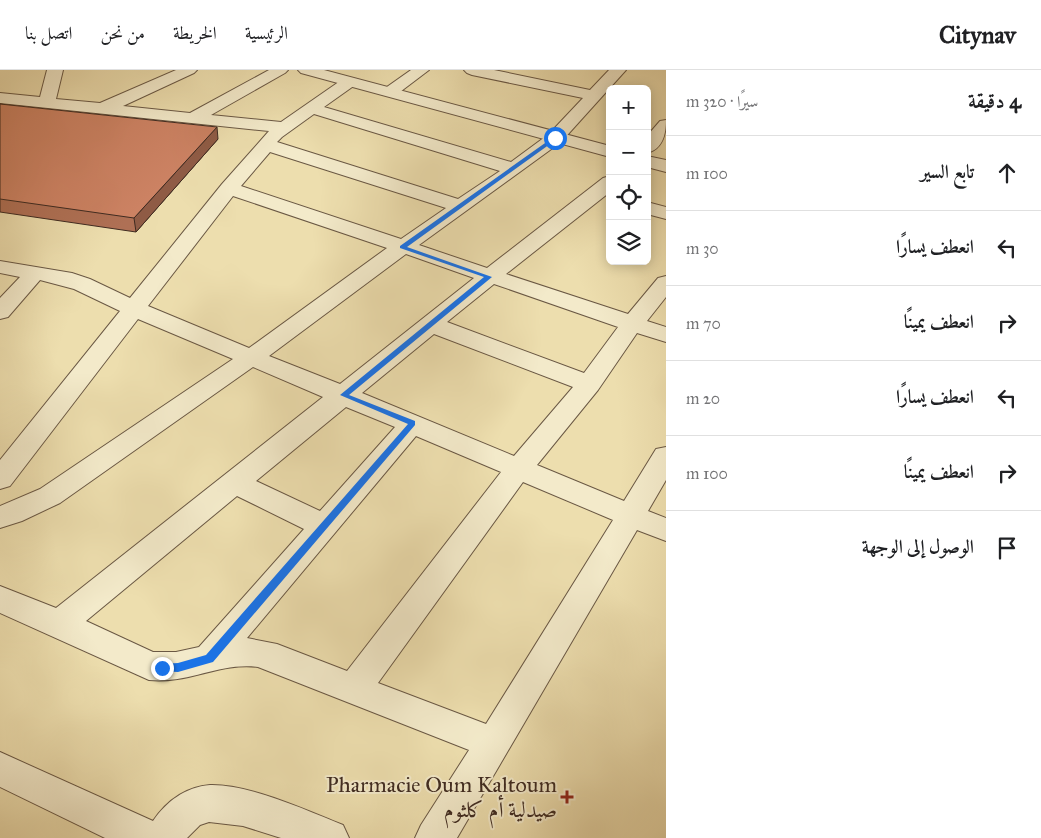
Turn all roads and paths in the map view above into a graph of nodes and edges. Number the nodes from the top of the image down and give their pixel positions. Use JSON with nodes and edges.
{"nodes":[{"id":1,"x":55,"y":70,"type":"edge"},
{"id":2,"x":147,"y":70,"type":"edge"},
{"id":3,"x":188,"y":70,"type":"edge"},
{"id":4,"x":280,"y":70,"type":"edge"},
{"id":5,"x":306,"y":70,"type":"edge"},
{"id":6,"x":421,"y":70,"type":"edge"},
{"id":7,"x":472,"y":70,"type":"edge"},
{"id":8,"x":618,"y":70,"type":"edge"},
{"id":9,"x":337,"y":76,"type":"edge"},
{"id":10,"x":172,"y":77,"type":"junction"},
{"id":11,"x":390,"y":92,"type":"junction"},
{"id":12,"x":594,"y":96,"type":"junction"},
{"id":13,"x":0,"y":98,"type":"edge"},
{"id":14,"x":47,"y":102,"type":"junction"},
{"id":15,"x":104,"y":108,"type":"junction"},
{"id":16,"x":310,"y":108,"type":"junction"},
{"id":17,"x":193,"y":118,"type":"junction"},
{"id":18,"x":666,"y":125,"type":"edge"},
{"id":19,"x":282,"y":127,"type":"junction"},
{"id":20,"x":555,"y":138,"type":"junction"},
{"id":21,"x":651,"y":143,"type":"edge"},
{"id":22,"x":266,"y":145,"type":"junction"},
{"id":23,"x":606,"y":151,"type":"edge"},
{"id":24,"x":651,"y":162,"type":"edge"},
{"id":25,"x":666,"y":166,"type":"edge"},
{"id":26,"x":514,"y":169,"type":"junction"},
{"id":27,"x":229,"y":188,"type":"junction"},
{"id":28,"x":605,"y":191,"type":"edge"},
{"id":29,"x":461,"y":206,"type":"junction"},
{"id":30,"x":651,"y":209,"type":"edge"},
{"id":31,"x":666,"y":213,"type":"edge"},
{"id":32,"x":402,"y":247,"type":"junction"},
{"id":33,"x":0,"y":267,"type":"edge"},
{"id":34,"x":36,"y":272,"type":"junction"},
{"id":35,"x":489,"y":277,"type":"junction"},
{"id":36,"x":666,"y":283,"type":"edge"},
{"id":37,"x":135,"y":309,"type":"junction"},
{"id":38,"x":0,"y":312,"type":"edge"},
{"id":39,"x":430,"y":324,"type":"junction"},
{"id":40,"x":632,"y":324,"type":"junction"},
{"id":41,"x":666,"y":335,"type":"edge"},
{"id":42,"x":252,"y":357,"type":"junction"},
{"id":43,"x":589,"y":384,"type":"junction"},
{"id":44,"x":343,"y":395,"type":"junction"},
{"id":45,"x":413,"y":423,"type":"junction"},
{"id":46,"x":666,"y":456,"type":"edge"},
{"id":47,"x":518,"y":469,"type":"junction"},
{"id":48,"x":0,"y":479,"type":"edge"},
{"id":49,"x":235,"y":483,"type":"junction"},
{"id":50,"x":630,"y":515,"type":"junction"},
{"id":51,"x":0,"y":517,"type":"edge"},
{"id":52,"x":324,"y":526,"type":"junction"},
{"id":53,"x":666,"y":530,"type":"edge"},
{"id":54,"x":0,"y":599,"type":"edge"},
{"id":55,"x":60,"y":624,"type":"junction"},
{"id":56,"x":209,"y":659,"type":"junction"},
{"id":57,"x":354,"y":688,"type":"junction"},
{"id":58,"x":494,"y":743,"type":"junction"},
{"id":59,"x":0,"y":769,"type":"edge"},
{"id":60,"x":147,"y":838,"type":"edge"},
{"id":61,"x":164,"y":838,"type":"edge"},
{"id":62,"x":329,"y":838,"type":"edge"},
{"id":63,"x":435,"y":838,"type":"edge"}],
"edges":[{"from":1,"to":14,"type":"street"},
{"from":2,"to":10,"type":"street"},
{"from":3,"to":10,"type":"street"},
{"from":4,"to":17,"type":"street"},
{"from":5,"to":9,"type":"street"},
{"from":6,"to":11,"type":"street"},
{"from":7,"to":12,"type":"street"},
{"from":8,"to":12,"type":"street"},
{"from":9,"to":11,"type":"street"},
{"from":9,"to":16,"type":"street"},
{"from":10,"to":15,"type":"street"},
{"from":11,"to":20,"type":"street"},
{"from":12,"to":20,"type":"street"},
{"from":13,"to":14,"type":"street"},
{"from":14,"to":15,"type":"street"},
{"from":15,"to":17,"type":"street"},
{"from":16,"to":19,"type":"street"},
{"from":16,"to":26,"type":"street"},
{"from":17,"to":19,"type":"street"},
{"from":18,"to":21,"type":"street"},
{"from":19,"to":22,"type":"street"},
{"from":20,"to":23,"type":"street"},
{"from":20,"to":26,"type":"street"},
{"from":22,"to":27,"type":"street"},
{"from":22,"to":29,"type":"street"},
{"from":24,"to":25,"type":"street"},
{"from":26,"to":29,"type":"street"},
{"from":27,"to":32,"type":"street"},
{"from":27,"to":37,"type":"street"},
{"from":28,"to":35,"type":"street"},
{"from":29,"to":32,"type":"street"},
{"from":30,"to":31,"type":"street"},
{"from":32,"to":35,"type":"street"},
{"from":32,"to":42,"type":"street"},
{"from":33,"to":34,"type":"street"},
{"from":34,"to":37,"type":"street"},
{"from":34,"to":38,"type":"street"},
{"from":35,"to":39,"type":"street"},
{"from":35,"to":40,"type":"street"},
{"from":36,"to":40,"type":"street"},
{"from":37,"to":42,"type":"street"},
{"from":37,"to":48,"type":"street"},
{"from":39,"to":43,"type":"street"},
{"from":39,"to":44,"type":"street"},
{"from":40,"to":41,"type":"street"},
{"from":40,"to":43,"type":"street"},
{"from":42,"to":44,"type":"street"},
{"from":42,"to":51,"type":"street"},
{"from":43,"to":47,"type":"street"},
{"from":44,"to":45,"type":"street"},
{"from":44,"to":49,"type":"street"},
{"from":45,"to":47,"type":"street"},
{"from":45,"to":52,"type":"street"},
{"from":46,"to":50,"type":"street"},
{"from":47,"to":50,"type":"street"},
{"from":47,"to":57,"type":"street"},
{"from":49,"to":52,"type":"street"},
{"from":49,"to":55,"type":"street"},
{"from":50,"to":53,"type":"street"},
{"from":50,"to":58,"type":"street"},
{"from":52,"to":56,"type":"street"},
{"from":54,"to":55,"type":"street"},
{"from":55,"to":56,"type":"street"},
{"from":56,"to":57,"type":"street"},
{"from":57,"to":58,"type":"street"},
{"from":58,"to":63,"type":"street"},
{"from":59,"to":60,"type":"street"},
{"from":61,"to":62,"type":"street"}]}
